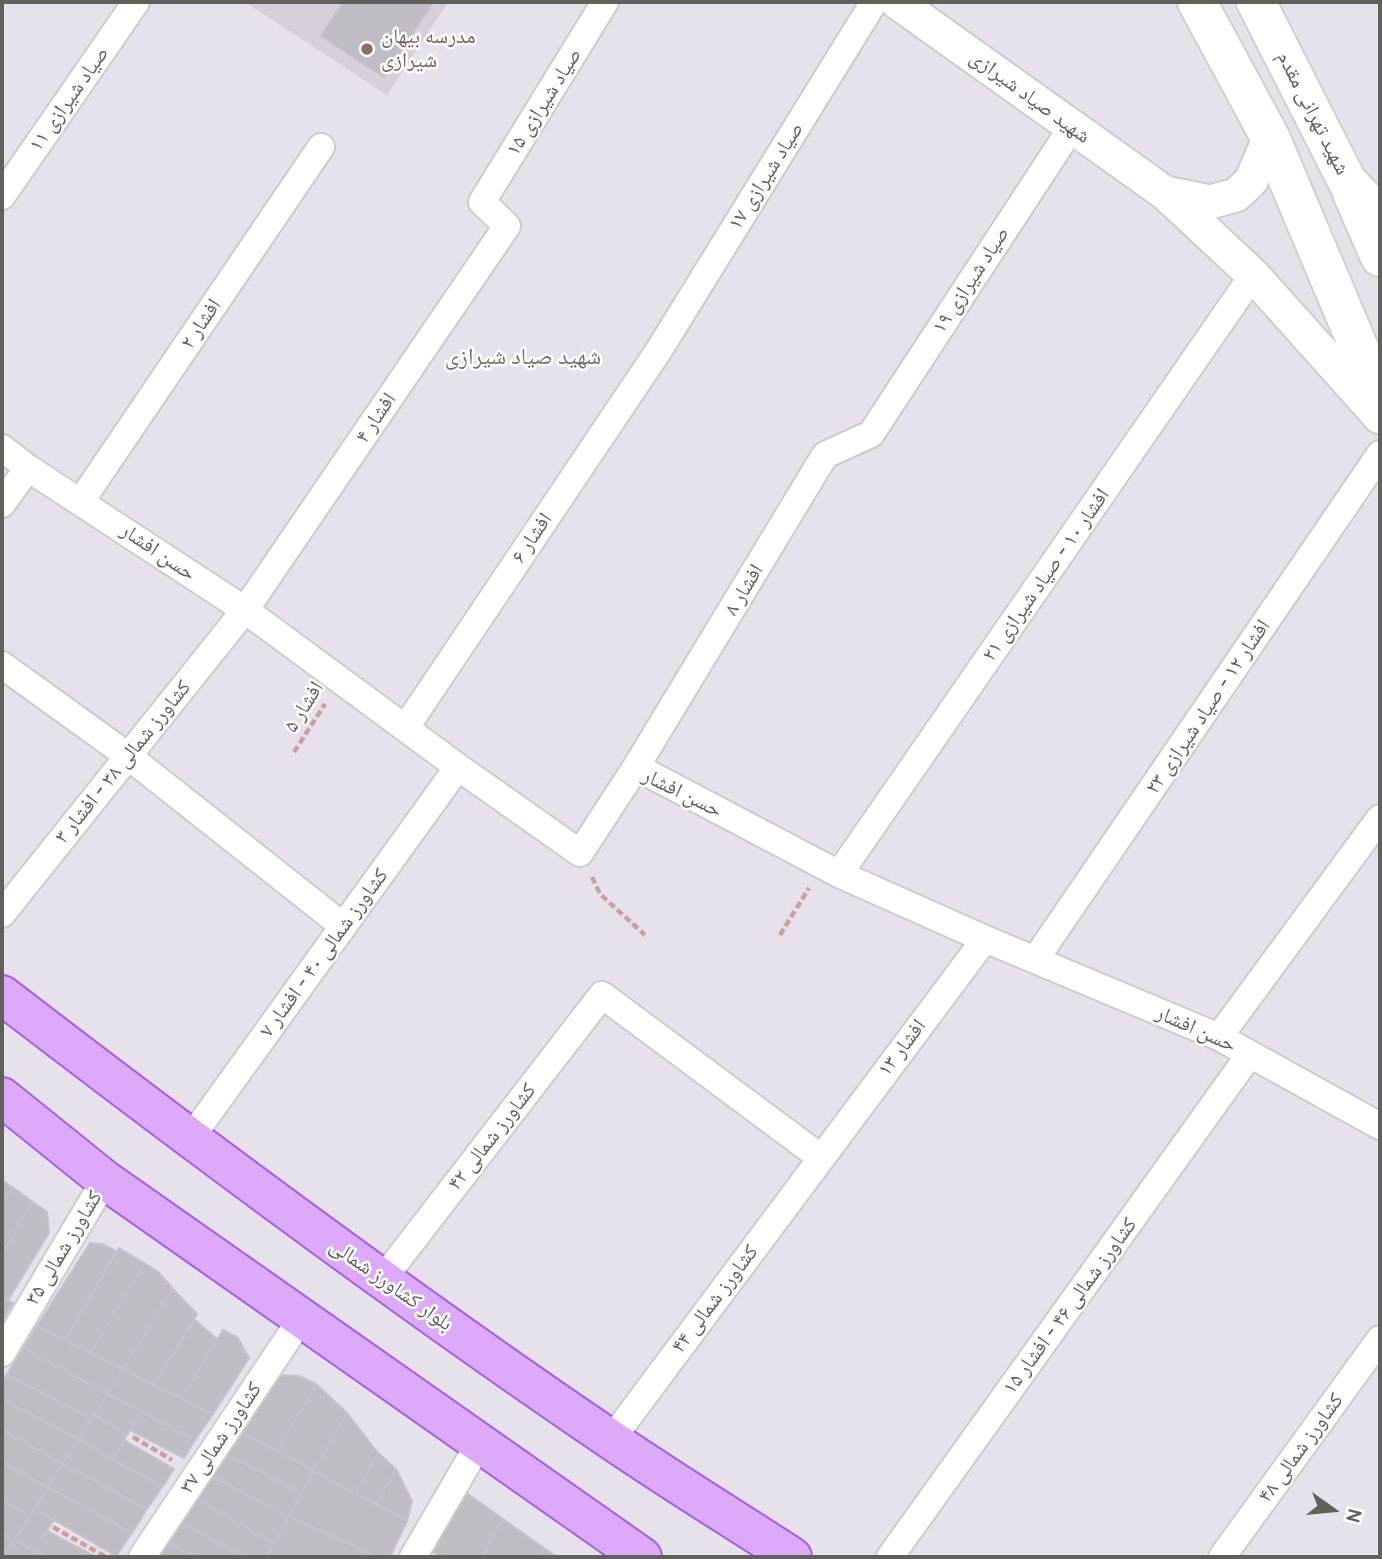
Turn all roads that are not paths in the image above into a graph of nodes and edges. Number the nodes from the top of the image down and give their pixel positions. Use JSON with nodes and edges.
{"nodes":[{"id":1,"x":136,"y":2,"type":"edge"},
{"id":2,"x":605,"y":2,"type":"edge"},
{"id":3,"x":874,"y":2,"type":"edge"},
{"id":4,"x":897,"y":2,"type":"edge"},
{"id":5,"x":1198,"y":2,"type":"edge"},
{"id":6,"x":1256,"y":2,"type":"edge"},
{"id":7,"x":1072,"y":127,"type":"junction"},
{"id":8,"x":1270,"y":137,"type":"junction"},
{"id":9,"x":321,"y":147,"type":"dead end"},
{"id":10,"x":1348,"y":181,"type":"junction"},
{"id":11,"x":1165,"y":192,"type":"junction"},
{"id":12,"x":2,"y":196,"type":"edge"},
{"id":13,"x":1380,"y":216,"type":"edge"},
{"id":14,"x":507,"y":226,"type":"joint"},
{"id":15,"x":1380,"y":257,"type":"edge"},
{"id":16,"x":1253,"y":275,"type":"junction"},
{"id":17,"x":659,"y":350,"type":"joint"},
{"id":18,"x":1380,"y":398,"type":"edge"},
{"id":19,"x":1380,"y":416,"type":"edge"},
{"id":20,"x":871,"y":434,"type":"joint"},
{"id":21,"x":2,"y":448,"type":"edge"},
{"id":22,"x":1380,"y":454,"type":"edge"},
{"id":23,"x":28,"y":468,"type":"junction"},
{"id":24,"x":81,"y":501,"type":"junction"},
{"id":25,"x":2,"y":504,"type":"edge"},
{"id":26,"x":245,"y":610,"type":"junction"},
{"id":27,"x":2,"y":665,"type":"edge"},
{"id":28,"x":406,"y":727,"type":"junction"},
{"id":29,"x":128,"y":756,"type":"junction"},
{"id":30,"x":458,"y":767,"type":"junction"},
{"id":31,"x":636,"y":767,"type":"junction"},
{"id":32,"x":1380,"y":818,"type":"edge"},
{"id":33,"x":831,"y":870,"type":"junction"},
{"id":34,"x":2,"y":914,"type":"edge"},
{"id":35,"x":343,"y":926,"type":"junction"},
{"id":36,"x":985,"y":939,"type":"junction"},
{"id":37,"x":1035,"y":960,"type":"junction"},
{"id":38,"x":2,"y":995,"type":"edge"},
{"id":39,"x":1219,"y":1037,"type":"junction"},
{"id":40,"x":1250,"y":1054,"type":"junction"},
{"id":41,"x":2,"y":1097,"type":"edge"},
{"id":42,"x":1380,"y":1126,"type":"edge"},
{"id":43,"x":190,"y":1139,"type":"junction"},
{"id":44,"x":820,"y":1157,"type":"junction"},
{"id":45,"x":105,"y":1180,"type":"junction"},
{"id":46,"x":382,"y":1280,"type":"junction"},
{"id":47,"x":301,"y":1319,"type":"junction"},
{"id":48,"x":1380,"y":1339,"type":"edge"},
{"id":49,"x":2,"y":1353,"type":"edge"},
{"id":50,"x":611,"y":1440,"type":"junction"},
{"id":51,"x":479,"y":1444,"type":"junction"},
{"id":52,"x":142,"y":1557,"type":"edge"},
{"id":53,"x":413,"y":1557,"type":"edge"},
{"id":54,"x":642,"y":1557,"type":"edge"},
{"id":55,"x":793,"y":1557,"type":"edge"},
{"id":56,"x":890,"y":1557,"type":"edge"},
{"id":57,"x":1222,"y":1557,"type":"edge"}],
"edges":[{"from":1,"to":12,"type":"street","name":"صیاد شیرازی ۱۱"},
{"from":2,"to":14,"type":"street","name":"صیاد شیرازی ۱۵"},
{"from":3,"to":17,"type":"street","name":"صیاد شیرازی ۱۷"},
{"from":4,"to":7,"type":"street","name":"شهید صیاد شیرازی"},
{"from":5,"to":8,"type":"main road"},
{"from":6,"to":10,"type":"main road","name":"شهید تهرانی مقدم"},
{"from":7,"to":11,"type":"street","name":"شهید صیاد شیرازی"},
{"from":7,"to":20,"type":"street","name":"صیاد شیرازی ۱۹"},
{"from":8,"to":11,"type":"street"},
{"from":8,"to":18,"type":"main road"},
{"from":9,"to":24,"type":"street","name":"افشار ۲"},
{"from":10,"to":13,"type":"main road","name":"شهید تهرانی مقدم"},
{"from":10,"to":15,"type":"main road"},
{"from":11,"to":16,"type":"street"},
{"from":14,"to":26,"type":"street","name":"افشار ۴"},
{"from":16,"to":19,"type":"street"},
{"from":16,"to":33,"type":"street","name":"افشار ۱۰ - صیاد شیرازی ۲۱"},
{"from":17,"to":28,"type":"street","name":"افشار ۶"},
{"from":20,"to":31,"type":"street","name":"افشار ۸"},
{"from":21,"to":23,"type":"street","name":"حسن افشار"},
{"from":22,"to":37,"type":"street","name":"افشار ۱۲ - صیاد شیرازی ۲۳"},
{"from":23,"to":24,"type":"street","name":"حسن افشار"},
{"from":23,"to":25,"type":"street"},
{"from":24,"to":26,"type":"street","name":"حسن افشار"},
{"from":26,"to":28,"type":"street","name":"حسن افشار"},
{"from":26,"to":29,"type":"street","name":"کشاورز شمالی ۳۸ - افشار ۳"},
{"from":27,"to":29,"type":"street"},
{"from":28,"to":30,"type":"street","name":"حسن افشار"},
{"from":29,"to":34,"type":"street","name":"کشاورز شمالی ۳۸ - افشار ۳"},
{"from":29,"to":35,"type":"street"},
{"from":30,"to":31,"type":"street","name":"حسن افشار"},
{"from":30,"to":35,"type":"street","name":"کشاورز شمالی ۴۰ - افشار ۷"},
{"from":31,"to":33,"type":"street","name":"حسن افشار"},
{"from":32,"to":39,"type":"street"},
{"from":33,"to":36,"type":"street","name":"حسن افشار"},
{"from":35,"to":43,"type":"street","name":"کشاورز شمالی ۴۰ - افشار ۷"},
{"from":36,"to":37,"type":"street","name":"حسن افشار"},
{"from":36,"to":44,"type":"street","name":"افشار ۱۳"},
{"from":37,"to":39,"type":"street","name":"حسن افشار"},
{"from":38,"to":43,"type":"main road","name":"بلوار کشاورز شمالی"},
{"from":39,"to":40,"type":"street","name":"حسن افشار"},
{"from":40,"to":42,"type":"street","name":"حسن افشار"},
{"from":40,"to":56,"type":"street","name":"کشاورز شمالی ۴۶ - افشار ۱۵"},
{"from":41,"to":45,"type":"main road"},
{"from":43,"to":46,"type":"main road","name":"بلوار کشاورز شمالی"},
{"from":44,"to":46,"type":"street","name":"کشاورز شمالی ۴۲"},
{"from":44,"to":50,"type":"street","name":"کشاورز شمالی ۴۴"},
{"from":45,"to":47,"type":"main road"},
{"from":45,"to":49,"type":"street","name":"کشاورز شمالی ۳۵"},
{"from":46,"to":50,"type":"main road","name":"بلوار کشاورز شمالی"},
{"from":47,"to":51,"type":"main road"},
{"from":47,"to":52,"type":"street","name":"کشاورز شمالی ۳۷"},
{"from":48,"to":57,"type":"street","name":"کشاورز شمالی ۴۸"},
{"from":50,"to":55,"type":"main road","name":"بلوار کشاورز شمالی"},
{"from":51,"to":53,"type":"street"},
{"from":51,"to":54,"type":"main road"}]}
